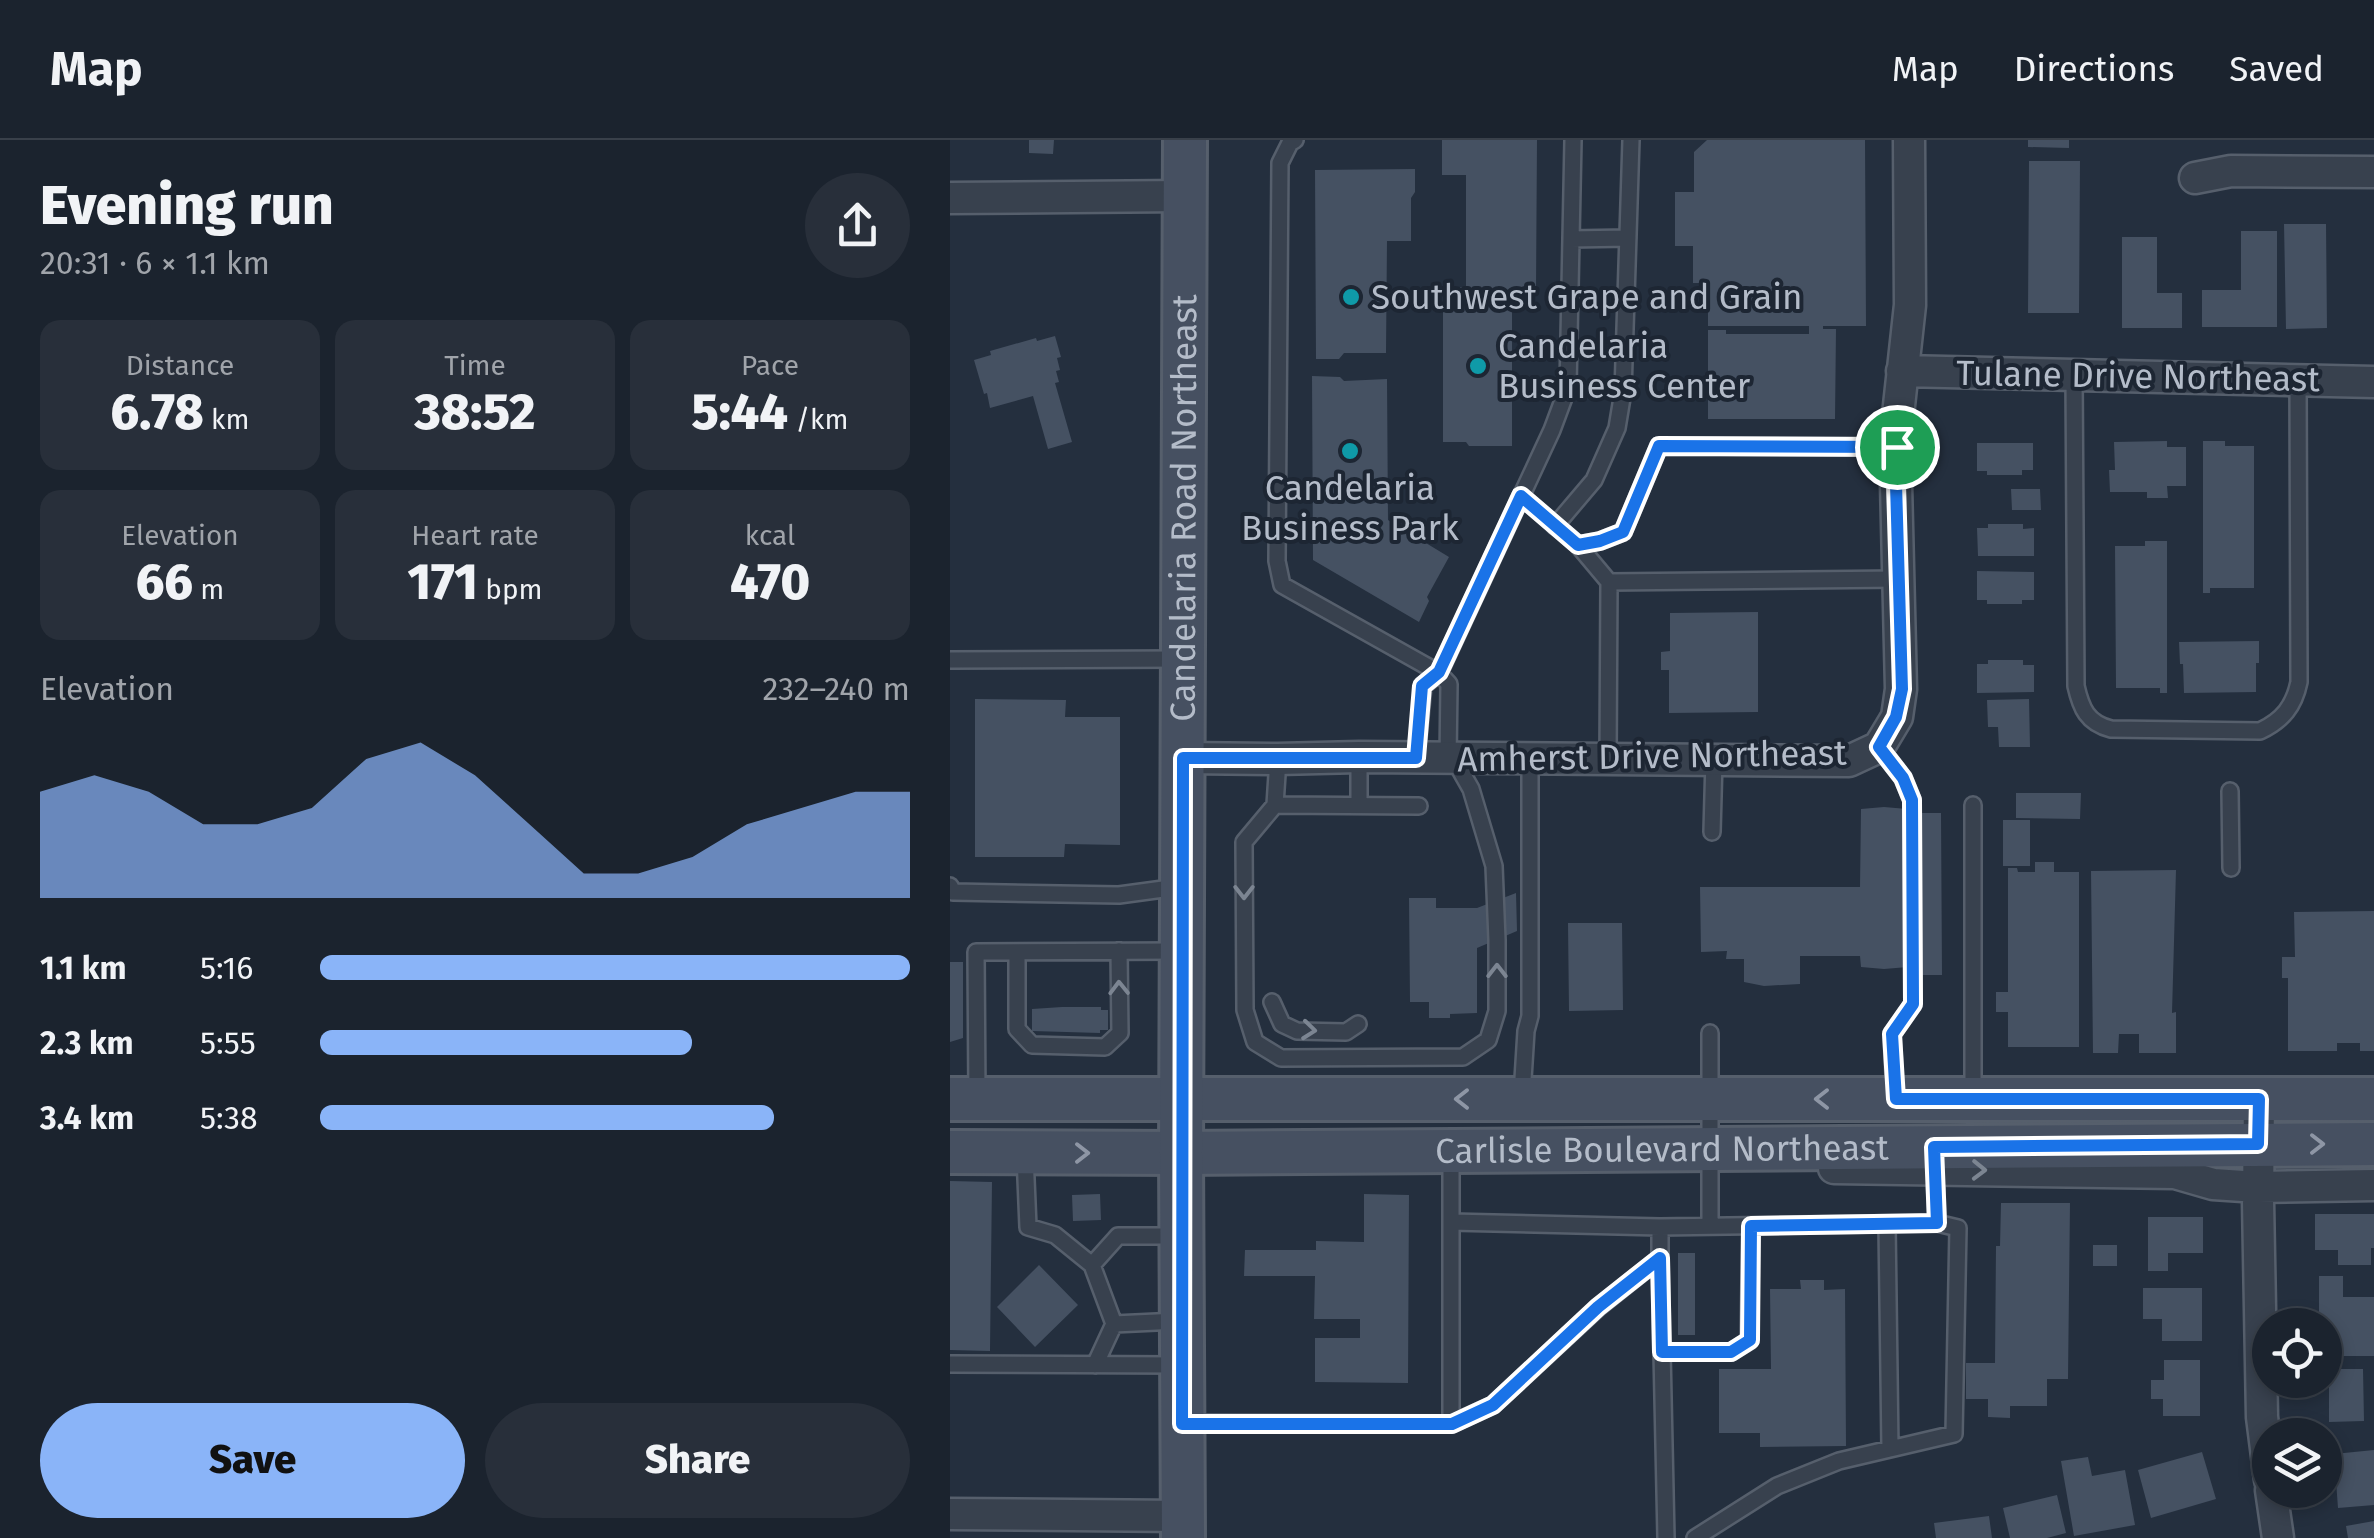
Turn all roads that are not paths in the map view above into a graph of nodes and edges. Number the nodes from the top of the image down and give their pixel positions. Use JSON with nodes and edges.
{"nodes":[{"id":1,"x":1184,"y":140,"type":"edge"},
{"id":2,"x":1296,"y":140,"type":"edge"},
{"id":3,"x":1574,"y":140,"type":"edge"},
{"id":4,"x":1631,"y":140,"type":"edge"},
{"id":5,"x":1909,"y":140,"type":"edge"},
{"id":6,"x":2374,"y":172,"type":"edge"},
{"id":7,"x":2194,"y":178,"type":"dead end"},
{"id":8,"x":1184,"y":196,"type":"junction"},
{"id":9,"x":950,"y":198,"type":"edge"},
{"id":10,"x":1628,"y":238,"type":"junction"},
{"id":11,"x":1572,"y":239,"type":"junction"},
{"id":12,"x":1902,"y":371,"type":"junction"},
{"id":13,"x":2074,"y":374,"type":"junction"},
{"id":14,"x":2298,"y":380,"type":"junction"},
{"id":15,"x":2374,"y":382,"type":"edge"},
{"id":16,"x":1897,"y":447,"type":"junction"},
{"id":17,"x":1521,"y":496,"type":"junction"},
{"id":18,"x":1555,"y":526,"type":"junction"},
{"id":19,"x":1578,"y":545,"type":"junction"},
{"id":20,"x":1899,"y":579,"type":"junction"},
{"id":21,"x":1609,"y":582,"type":"junction"},
{"id":22,"x":1183,"y":659,"type":"junction"},
{"id":23,"x":950,"y":660,"type":"edge"},
{"id":24,"x":1439,"y":672,"type":"junction"},
{"id":25,"x":1879,"y":747,"type":"junction"},
{"id":26,"x":1359,"y":757,"type":"junction"},
{"id":27,"x":1183,"y":758,"type":"junction"},
{"id":28,"x":1416,"y":758,"type":"junction"},
{"id":29,"x":1278,"y":759,"type":"junction"},
{"id":30,"x":1451,"y":759,"type":"junction"},
{"id":31,"x":1530,"y":759,"type":"junction"},
{"id":32,"x":1608,"y":759,"type":"junction"},
{"id":33,"x":1714,"y":760,"type":"junction"},
{"id":34,"x":2230,"y":791,"type":"dead end"},
{"id":35,"x":1973,"y":805,"type":"dead end"},
{"id":36,"x":1274,"y":806,"type":"junction"},
{"id":37,"x":1359,"y":806,"type":"junction"},
{"id":38,"x":1419,"y":806,"type":"dead end"},
{"id":39,"x":1712,"y":832,"type":"dead end"},
{"id":40,"x":2231,"y":868,"type":"dead end"},
{"id":41,"x":950,"y":886,"type":"edge"},
{"id":42,"x":1182,"y":886,"type":"junction"},
{"id":43,"x":1119,"y":951,"type":"junction"},
{"id":44,"x":1182,"y":951,"type":"junction"},
{"id":45,"x":1017,"y":952,"type":"junction"},
{"id":46,"x":1272,"y":1002,"type":"dead end"},
{"id":47,"x":1358,"y":1024,"type":"dead end"},
{"id":48,"x":1710,"y":1033,"type":"dead end"},
{"id":49,"x":1182,"y":1099,"type":"junction"},
{"id":50,"x":1522,"y":1099,"type":"junction"},
{"id":51,"x":1709,"y":1099,"type":"junction"},
{"id":52,"x":1896,"y":1099,"type":"junction"},
{"id":53,"x":1973,"y":1099,"type":"junction"},
{"id":54,"x":2259,"y":1099,"type":"junction"},
{"id":55,"x":2374,"y":1099,"type":"edge"},
{"id":56,"x":963,"y":1100,"type":"edge"},
{"id":57,"x":2258,"y":1144,"type":"junction"},
{"id":58,"x":2374,"y":1144,"type":"edge"},
{"id":59,"x":1708,"y":1149,"type":"junction"},
{"id":60,"x":1451,"y":1151,"type":"junction"},
{"id":61,"x":950,"y":1152,"type":"edge"},
{"id":62,"x":1024,"y":1152,"type":"junction"},
{"id":63,"x":1181,"y":1154,"type":"junction"},
{"id":64,"x":1934,"y":1158,"type":"junction"},
{"id":65,"x":2374,"y":1185,"type":"edge"},
{"id":66,"x":2258,"y":1187,"type":"junction"},
{"id":67,"x":1451,"y":1222,"type":"junction"},
{"id":68,"x":1937,"y":1223,"type":"junction"},
{"id":69,"x":1887,"y":1224,"type":"junction"},
{"id":70,"x":1710,"y":1226,"type":"junction"},
{"id":71,"x":1751,"y":1226,"type":"junction"},
{"id":72,"x":1660,"y":1227,"type":"junction"},
{"id":73,"x":1182,"y":1236,"type":"junction"},
{"id":74,"x":1660,"y":1258,"type":"junction"},
{"id":75,"x":1092,"y":1266,"type":"junction"},
{"id":76,"x":1182,"y":1321,"type":"junction"},
{"id":77,"x":1114,"y":1324,"type":"junction"},
{"id":78,"x":1662,"y":1352,"type":"junction"},
{"id":79,"x":950,"y":1364,"type":"edge"},
{"id":80,"x":1095,"y":1364,"type":"junction"},
{"id":81,"x":1182,"y":1365,"type":"junction"},
{"id":82,"x":2262,"y":1418,"type":"edge"},
{"id":83,"x":1182,"y":1424,"type":"junction"},
{"id":84,"x":1452,"y":1424,"type":"junction"},
{"id":85,"x":1890,"y":1450,"type":"junction"},
{"id":86,"x":2274,"y":1508,"type":"edge"},
{"id":87,"x":950,"y":1514,"type":"edge"},
{"id":88,"x":1183,"y":1527,"type":"edge"},
{"id":89,"x":1666,"y":1538,"type":"edge"},
{"id":90,"x":1695,"y":1538,"type":"edge"},
{"id":91,"x":2278,"y":1538,"type":"edge"}],
"edges":[{"from":1,"to":8,"type":"main road","name":"Candelaria Road Northeast"},
{"from":2,"to":24,"type":"lane"},
{"from":3,"to":11,"type":"lane"},
{"from":4,"to":10,"type":"lane"},
{"from":5,"to":12,"type":"street"},
{"from":6,"to":7,"type":"street"},
{"from":8,"to":9,"type":"street"},
{"from":8,"to":22,"type":"main road","name":"Candelaria Road Northeast"},
{"from":10,"to":11,"type":"lane"},
{"from":10,"to":18,"type":"lane"},
{"from":11,"to":17,"type":"lane"},
{"from":12,"to":13,"type":"street","name":"Tulane Drive Northeast"},
{"from":12,"to":16,"type":"street"},
{"from":13,"to":14,"type":"street","name":"Tulane Drive Northeast"},
{"from":13,"to":14,"type":"lane"},
{"from":14,"to":15,"type":"street","name":"Tulane Drive Northeast"},
{"from":16,"to":19,"type":"lane"},
{"from":16,"to":20,"type":"street"},
{"from":17,"to":18,"type":"lane"},
{"from":17,"to":24,"type":"lane"},
{"from":18,"to":19,"type":"lane"},
{"from":19,"to":21,"type":"lane"},
{"from":20,"to":21,"type":"lane"},
{"from":20,"to":25,"type":"street"},
{"from":21,"to":32,"type":"lane"},
{"from":22,"to":23,"type":"lane"},
{"from":22,"to":27,"type":"main road","name":"Candelaria Road Northeast"},
{"from":24,"to":28,"type":"lane"},
{"from":24,"to":30,"type":"lane"},
{"from":25,"to":33,"type":"street","name":"Amherst Drive Northeast"},
{"from":25,"to":52,"type":"lane"},
{"from":26,"to":28,"type":"street","name":"Amherst Drive Northeast"},
{"from":26,"to":29,"type":"street","name":"Amherst Drive Northeast"},
{"from":26,"to":37,"type":"lane"},
{"from":27,"to":29,"type":"street","name":"Amherst Drive Northeast"},
{"from":27,"to":42,"type":"main road","name":"Candelaria Road Northeast"},
{"from":28,"to":30,"type":"street","name":"Amherst Drive Northeast"},
{"from":29,"to":36,"type":"lane"},
{"from":30,"to":31,"type":"street","name":"Amherst Drive Northeast"},
{"from":36,"to":30,"type":"lane","one_way":true},
{"from":31,"to":32,"type":"street","name":"Amherst Drive Northeast"},
{"from":31,"to":50,"type":"lane"},
{"from":32,"to":33,"type":"street","name":"Amherst Drive Northeast"},
{"from":33,"to":39,"type":"lane"},
{"from":34,"to":40,"type":"lane"},
{"from":35,"to":53,"type":"lane"},
{"from":36,"to":37,"type":"lane"},
{"from":37,"to":38,"type":"lane"},
{"from":41,"to":42,"type":"lane"},
{"from":42,"to":44,"type":"main road","name":"Candelaria Road Northeast"},
{"from":43,"to":44,"type":"lane"},
{"from":43,"to":45,"type":"lane"},
{"from":45,"to":43,"type":"lane","one_way":true},
{"from":44,"to":49,"type":"main road","name":"Candelaria Road Northeast"},
{"from":45,"to":56,"type":"lane"},
{"from":46,"to":47,"type":"lane","one_way":true},
{"from":48,"to":51,"type":"lane"},
{"from":50,"to":49,"type":"main road","name":"Carlisle Boulevard Northeast","one_way":true},
{"from":49,"to":56,"type":"main road","name":"Carlisle Boulevard Northeast"},
{"from":49,"to":63,"type":"main road","name":"Candelaria Road Northeast"},
{"from":50,"to":51,"type":"main road","name":"Carlisle Boulevard Northeast"},
{"from":52,"to":51,"type":"main road","name":"Carlisle Boulevard Northeast","one_way":true},
{"from":51,"to":59,"type":"lane"},
{"from":52,"to":53,"type":"main road","name":"Carlisle Boulevard Northeast"},
{"from":53,"to":54,"type":"main road","name":"Carlisle Boulevard Northeast"},
{"from":54,"to":55,"type":"main road","name":"Carlisle Boulevard Northeast"},
{"from":54,"to":57,"type":"street"},
{"from":57,"to":58,"type":"main road","name":"Carlisle Boulevard Northeast","one_way":true},
{"from":57,"to":64,"type":"main road","name":"Carlisle Boulevard Northeast"},
{"from":57,"to":66,"type":"street"},
{"from":59,"to":60,"type":"main road","name":"Carlisle Boulevard Northeast"},
{"from":59,"to":64,"type":"main road","name":"Carlisle Boulevard Northeast"},
{"from":59,"to":70,"type":"lane"},
{"from":60,"to":63,"type":"main road","name":"Carlisle Boulevard Northeast"},
{"from":60,"to":67,"type":"lane"},
{"from":61,"to":62,"type":"main road","name":"Carlisle Boulevard Northeast"},
{"from":62,"to":63,"type":"main road","name":"Carlisle Boulevard Northeast","one_way":true},
{"from":62,"to":75,"type":"lane"},
{"from":63,"to":73,"type":"main road","name":"Candelaria Road Northeast"},
{"from":64,"to":66,"type":"street","one_way":true},
{"from":64,"to":68,"type":"lane"},
{"from":65,"to":66,"type":"street"},
{"from":66,"to":82,"type":"street"},
{"from":67,"to":72,"type":"lane"},
{"from":67,"to":84,"type":"lane"},
{"from":68,"to":69,"type":"lane"},
{"from":68,"to":85,"type":"lane"},
{"from":69,"to":71,"type":"lane"},
{"from":69,"to":85,"type":"lane"},
{"from":70,"to":71,"type":"lane"},
{"from":70,"to":72,"type":"lane"},
{"from":71,"to":78,"type":"lane"},
{"from":72,"to":74,"type":"lane"},
{"from":73,"to":75,"type":"lane"},
{"from":73,"to":76,"type":"main road","name":"Candelaria Road Northeast"},
{"from":74,"to":78,"type":"lane"},
{"from":74,"to":84,"type":"lane"},
{"from":75,"to":77,"type":"lane"},
{"from":76,"to":77,"type":"lane"},
{"from":76,"to":81,"type":"main road","name":"Candelaria Road Northeast"},
{"from":77,"to":80,"type":"lane"},
{"from":78,"to":89,"type":"lane"},
{"from":79,"to":80,"type":"lane"},
{"from":80,"to":81,"type":"lane"},
{"from":81,"to":83,"type":"main road","name":"Candelaria Road Northeast"},
{"from":83,"to":84,"type":"lane"},
{"from":83,"to":88,"type":"main road","name":"Candelaria Road Northeast"},
{"from":85,"to":90,"type":"lane"},
{"from":86,"to":91,"type":"street"},
{"from":87,"to":88,"type":"street"}]}
